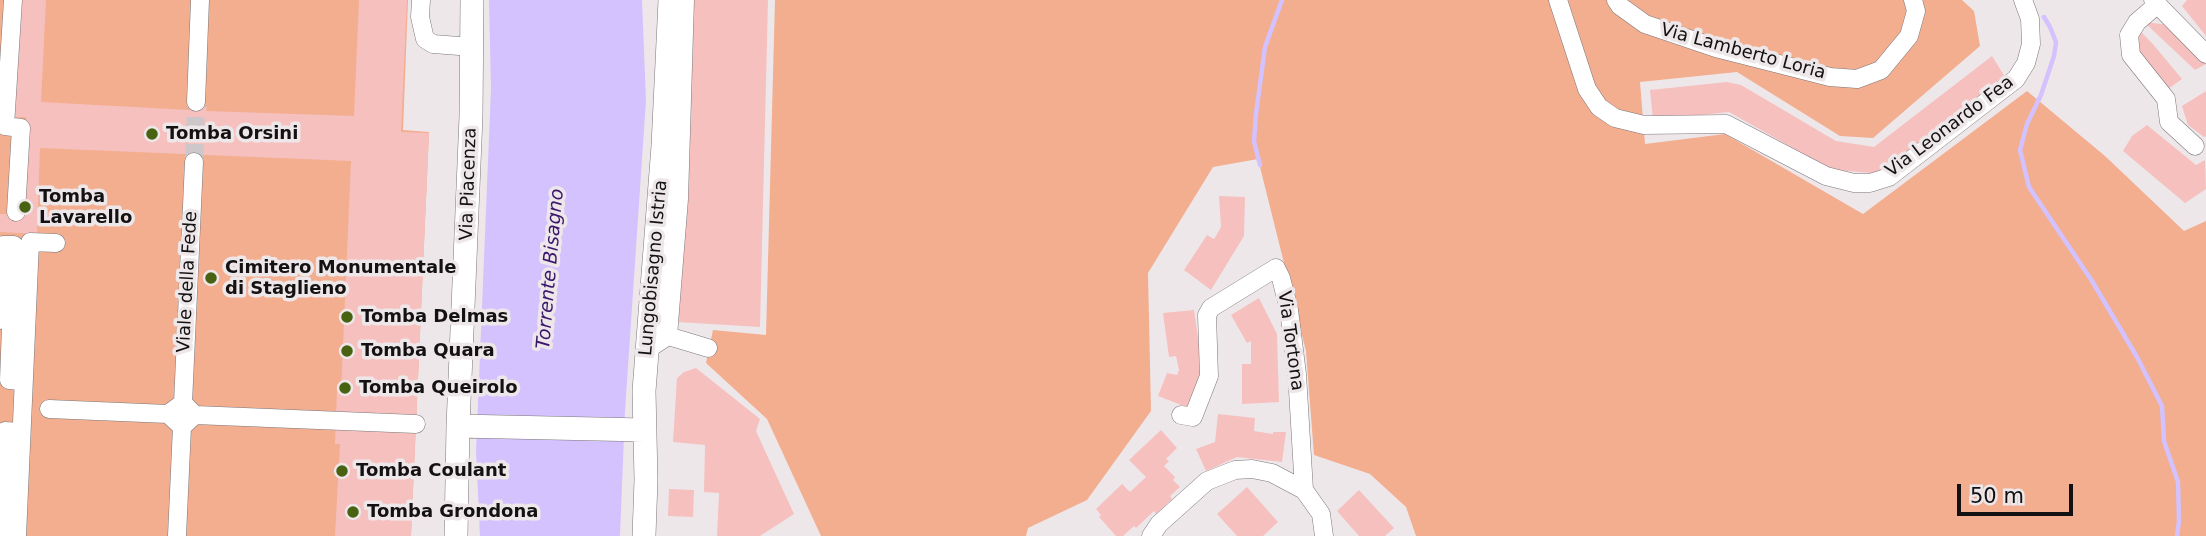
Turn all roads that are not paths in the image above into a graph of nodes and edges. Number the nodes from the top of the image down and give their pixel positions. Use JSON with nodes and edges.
{"nodes":[{"id":1,"x":13,"y":0,"type":"edge"},
{"id":2,"x":200,"y":0,"type":"edge"},
{"id":3,"x":421,"y":0,"type":"edge"},
{"id":4,"x":472,"y":0,"type":"edge"},
{"id":5,"x":670,"y":0,"type":"edge"},
{"id":6,"x":685,"y":0,"type":"edge"},
{"id":7,"x":1558,"y":0,"type":"edge"},
{"id":8,"x":1616,"y":0,"type":"edge"},
{"id":9,"x":1913,"y":0,"type":"edge"},
{"id":10,"x":2023,"y":0,"type":"edge"},
{"id":11,"x":2155,"y":2,"type":"edge"},
{"id":12,"x":472,"y":47,"type":"junction"},
{"id":13,"x":2206,"y":54,"type":"edge"},
{"id":14,"x":196,"y":102,"type":"tunnel mouth"},
{"id":15,"x":2195,"y":146,"type":"dead end"},
{"id":16,"x":194,"y":162,"type":"tunnel mouth"},
{"id":17,"x":669,"y":198,"type":"junction"},
{"id":18,"x":16,"y":212,"type":"dead end"},
{"id":19,"x":56,"y":243,"type":"dead end"},
{"id":20,"x":22,"y":244,"type":"junction"},
{"id":21,"x":0,"y":320,"type":"edge"},
{"id":22,"x":656,"y":337,"type":"junction"},
{"id":23,"x":708,"y":348,"type":"dead end"},
{"id":24,"x":49,"y":409,"type":"dead end"},
{"id":25,"x":187,"y":415,"type":"junction"},
{"id":26,"x":1181,"y":415,"type":"dead end"},
{"id":27,"x":416,"y":424,"type":"dead end"},
{"id":28,"x":460,"y":426,"type":"junction"},
{"id":29,"x":636,"y":430,"type":"junction"},
{"id":30,"x":13,"y":431,"type":"junction"},
{"id":31,"x":646,"y":480,"type":"junction"},
{"id":32,"x":1304,"y":491,"type":"junction"},
{"id":33,"x":1,"y":536,"type":"edge"},
{"id":34,"x":17,"y":536,"type":"edge"},
{"id":35,"x":177,"y":536,"type":"edge"},
{"id":36,"x":456,"y":536,"type":"edge"},
{"id":37,"x":644,"y":536,"type":"edge"},
{"id":38,"x":1152,"y":536,"type":"edge"},
{"id":39,"x":1324,"y":536,"type":"edge"}],
"edges":[{"from":1,"to":18,"type":"street"},
{"from":2,"to":14,"type":"street"},
{"from":3,"to":12,"type":"street"},
{"from":4,"to":12,"type":"main road","name":"Via Piacenza"},
{"from":5,"to":17,"type":"main road","name":"Lungobisagno Istria"},
{"from":6,"to":17,"type":"street"},
{"from":7,"to":10,"type":"street","name":"Via Leonardo Fea"},
{"from":8,"to":9,"type":"street","name":"Via Lamberto Loria"},
{"from":11,"to":13,"type":"street"},
{"from":11,"to":15,"type":"street"},
{"from":12,"to":28,"type":"main road","name":"Via Piacenza"},
{"from":16,"to":25,"type":"street","name":"Viale della Fede"},
{"from":17,"to":22,"type":"main road","name":"Lungobisagno Istria"},
{"from":19,"to":20,"type":"street"},
{"from":20,"to":21,"type":"street"},
{"from":20,"to":30,"type":"street"},
{"from":22,"to":23,"type":"street"},
{"from":22,"to":29,"type":"main road","name":"Lungobisagno Istria"},
{"from":22,"to":31,"type":"main road"},
{"from":24,"to":25,"type":"street"},
{"from":25,"to":27,"type":"street"},
{"from":25,"to":35,"type":"street","name":"Viale della Fede"},
{"from":26,"to":32,"type":"street","name":"Via Tortona"},
{"from":28,"to":29,"type":"main road"},
{"from":28,"to":36,"type":"main road","name":"Via Piacenza"},
{"from":29,"to":31,"type":"main road","name":"Lungobisagno Istria"},
{"from":30,"to":33,"type":"street"},
{"from":30,"to":34,"type":"street"},
{"from":31,"to":37,"type":"main road","name":"Lungobisagno Istria"},
{"from":32,"to":38,"type":"street","name":"Via Tortona"},
{"from":32,"to":39,"type":"street","name":"Via Tortona"}]}
